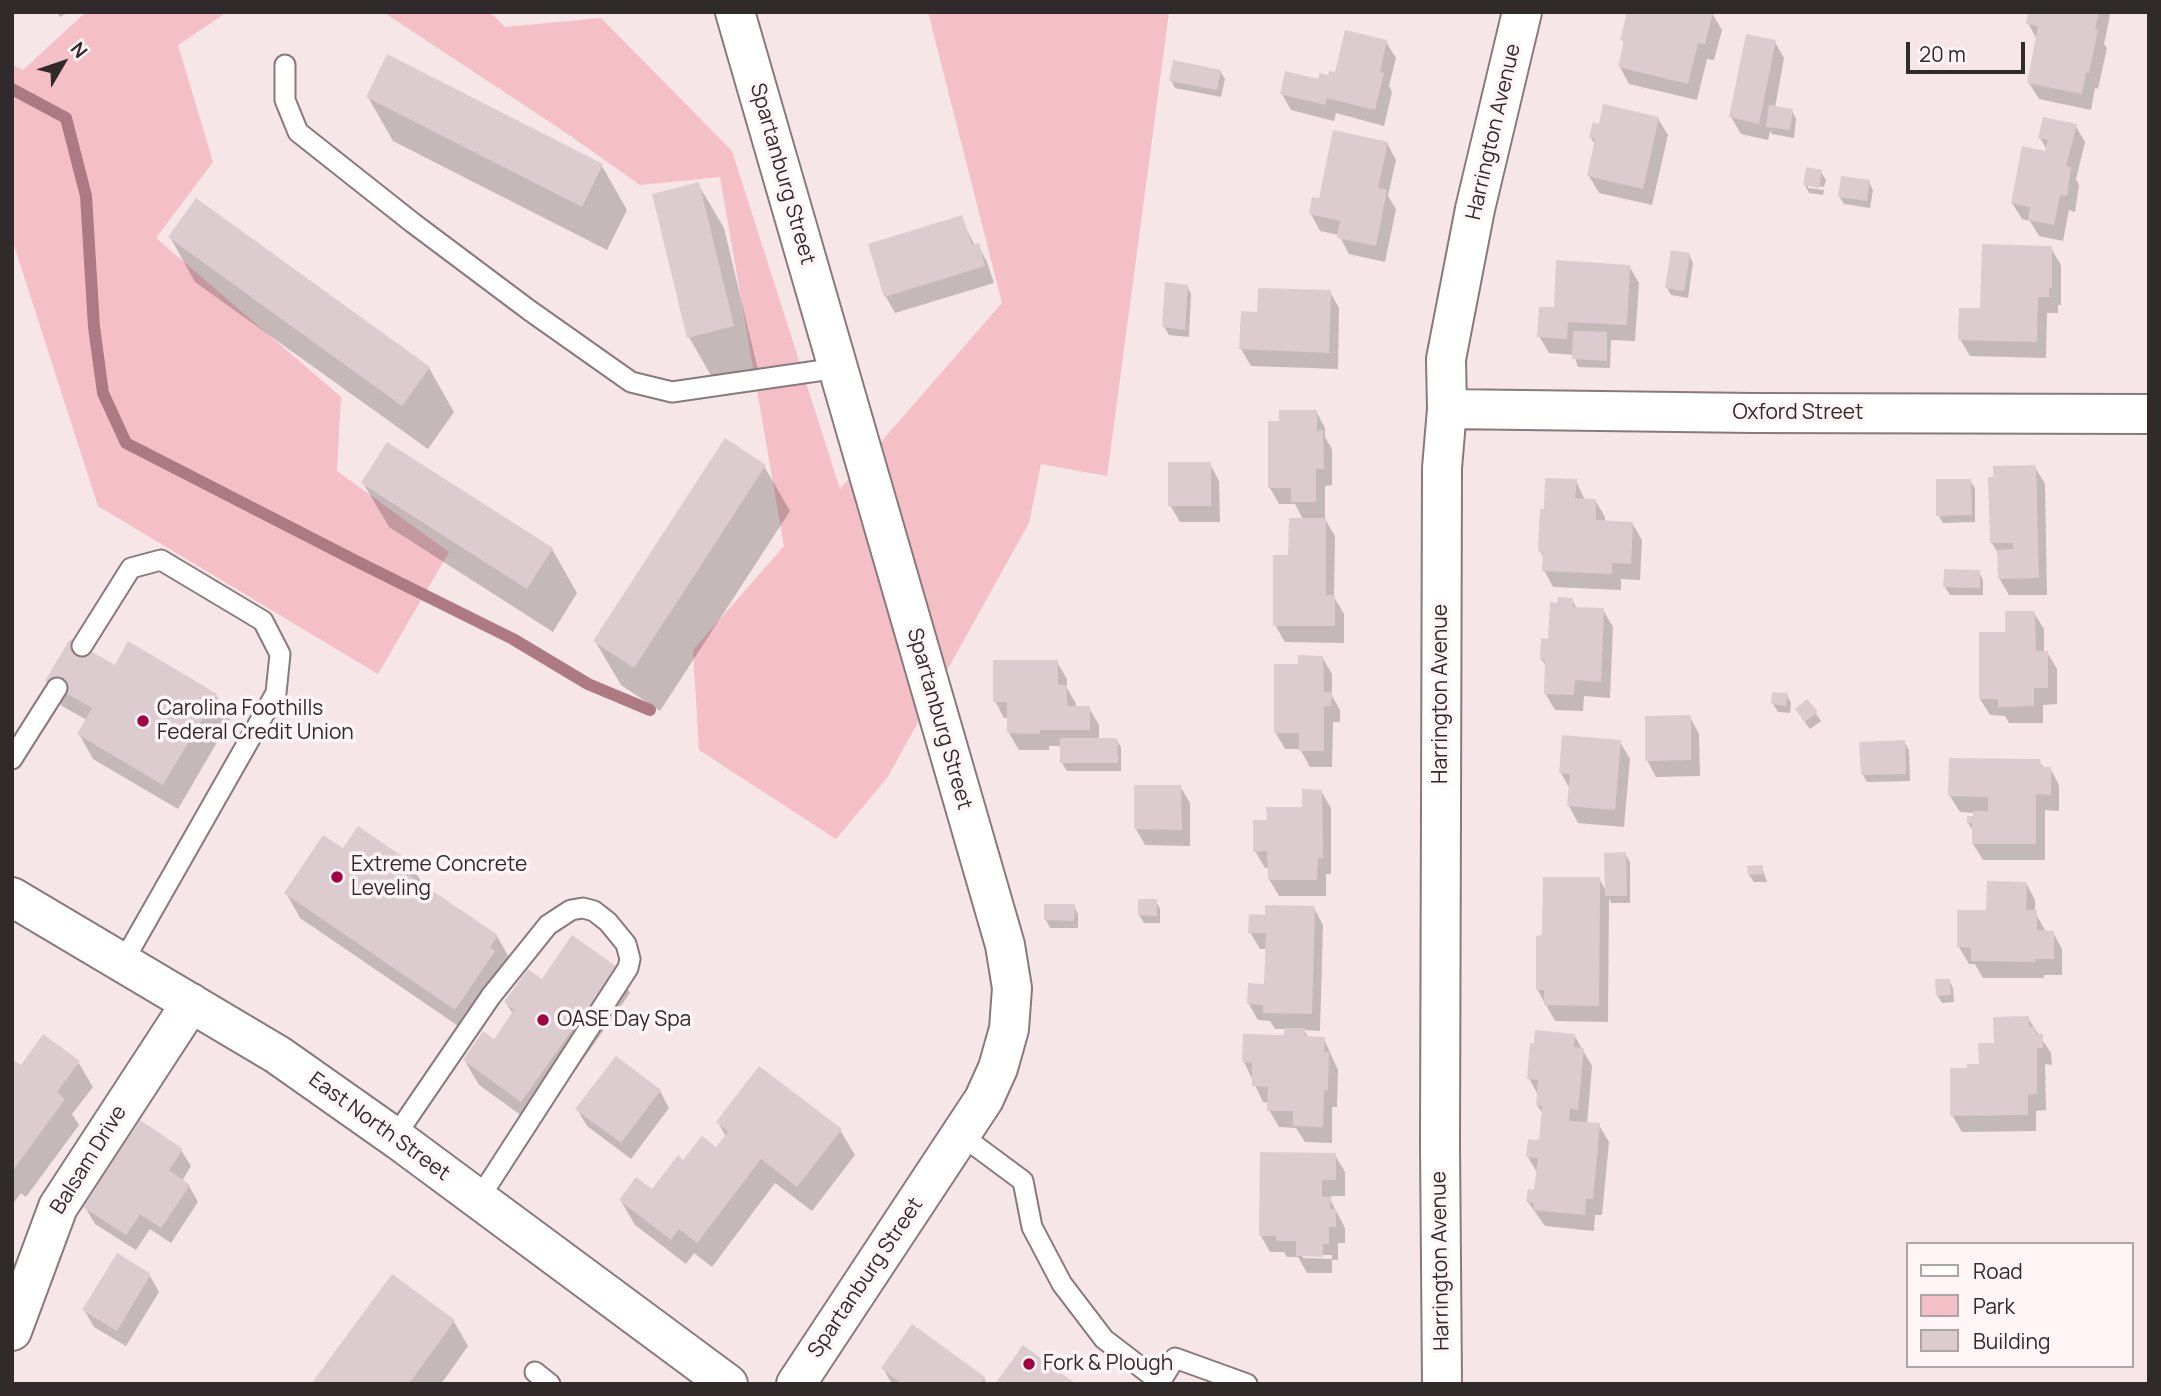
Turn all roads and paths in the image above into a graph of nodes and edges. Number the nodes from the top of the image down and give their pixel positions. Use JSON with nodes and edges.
{"nodes":[{"id":1,"x":735,"y":12,"type":"edge"},
{"id":2,"x":1522,"y":12,"type":"edge"},
{"id":3,"x":285,"y":65,"type":"dead end"},
{"id":4,"x":838,"y":368,"type":"junction"},
{"id":5,"x":1447,"y":409,"type":"junction"},
{"id":6,"x":2149,"y":414,"type":"edge"},
{"id":7,"x":82,"y":646,"type":"dead end"},
{"id":8,"x":57,"y":688,"type":"dead end"},
{"id":9,"x":12,"y":759,"type":"edge"},
{"id":10,"x":12,"y":897,"type":"edge"},
{"id":11,"x":123,"y":961,"type":"junction"},
{"id":12,"x":191,"y":1003,"type":"junction"},
{"id":13,"x":961,"y":1135,"type":"junction"},
{"id":14,"x":394,"y":1138,"type":"junction"},
{"id":15,"x":478,"y":1200,"type":"junction"},
{"id":16,"x":12,"y":1331,"type":"edge"},
{"id":17,"x":706,"y":1377,"type":"edge"},
{"id":18,"x":1160,"y":1383,"type":"edge"},
{"id":19,"x":796,"y":1384,"type":"edge"},
{"id":20,"x":1247,"y":1384,"type":"edge"},
{"id":21,"x":1442,"y":1384,"type":"edge"}],
"edges":[{"from":1,"to":4,"type":"street","name":"Spartanburg Street"},
{"from":2,"to":5,"type":"street","name":"Harrington Avenue"},
{"from":3,"to":4,"type":"lane"},
{"from":4,"to":13,"type":"street","name":"Spartanburg Street"},
{"from":5,"to":6,"type":"street","name":"Oxford Street"},
{"from":5,"to":21,"type":"street","name":"Harrington Avenue"},
{"from":7,"to":11,"type":"lane"},
{"from":8,"to":9,"type":"lane"},
{"from":10,"to":11,"type":"street","name":"East North Street"},
{"from":11,"to":12,"type":"street","name":"East North Street"},
{"from":12,"to":14,"type":"street","name":"East North Street"},
{"from":12,"to":16,"type":"street","name":"Balsam Drive"},
{"from":13,"to":18,"type":"lane"},
{"from":13,"to":19,"type":"street","name":"Spartanburg Street"},
{"from":14,"to":15,"type":"street","name":"East North Street"},
{"from":14,"to":15,"type":"lane"},
{"from":15,"to":17,"type":"street","name":"East North Street"},
{"from":18,"to":20,"type":"lane"}]}
